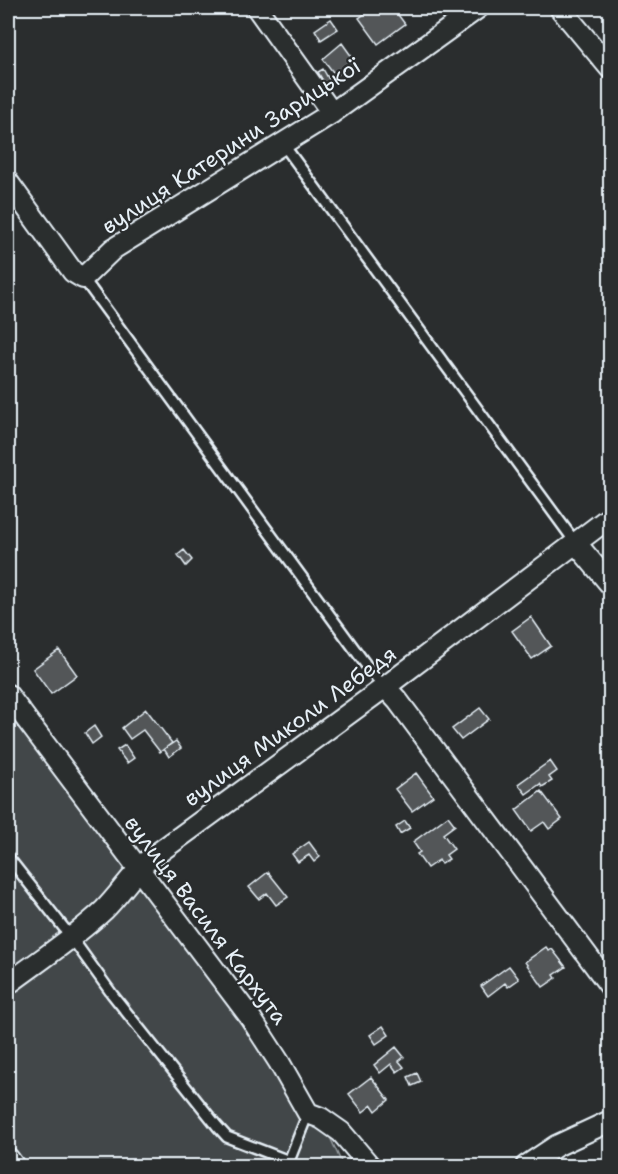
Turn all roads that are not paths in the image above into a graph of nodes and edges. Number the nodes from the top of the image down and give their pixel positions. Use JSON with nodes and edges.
{"nodes":[{"id":1,"x":256,"y":8,"type":"edge"},
{"id":2,"x":478,"y":8,"type":"edge"},
{"id":3,"x":560,"y":8,"type":"edge"},
{"id":4,"x":610,"y":68,"type":"edge"},
{"id":5,"x":332,"y":113,"type":"junction"},
{"id":6,"x":283,"y":144,"type":"junction"},
{"id":7,"x":8,"y":182,"type":"edge"},
{"id":8,"x":83,"y":278,"type":"junction"},
{"id":9,"x":610,"y":517,"type":"edge"},
{"id":10,"x":575,"y":542,"type":"junction"},
{"id":11,"x":610,"y":584,"type":"edge"},
{"id":12,"x":385,"y":687,"type":"junction"},
{"id":13,"x":8,"y":695,"type":"edge"},
{"id":14,"x":8,"y":857,"type":"edge"},
{"id":15,"x":138,"y":869,"type":"junction"},
{"id":16,"x":71,"y":937,"type":"junction"},
{"id":17,"x":8,"y":984,"type":"edge"},
{"id":18,"x":610,"y":986,"type":"edge"},
{"id":19,"x":308,"y":1113,"type":"junction"},
{"id":20,"x":610,"y":1121,"type":"edge"},
{"id":21,"x":8,"y":1158,"type":"edge"},
{"id":22,"x":290,"y":1164,"type":"edge"},
{"id":23,"x":14,"y":1167,"type":"edge"},
{"id":24,"x":370,"y":1167,"type":"edge"},
{"id":25,"x":526,"y":1167,"type":"edge"}],
"edges":[{"from":1,"to":5,"type":"street"},
{"from":2,"to":5,"type":"street","name":"вулиця Катерини Зарицької"},
{"from":3,"to":4,"type":"street"},
{"from":5,"to":6,"type":"street","name":"вулиця Катерини Зарицької"},
{"from":6,"to":8,"type":"street","name":"вулиця Катерини Зарицької"},
{"from":6,"to":10,"type":"lane"},
{"from":7,"to":8,"type":"street"},
{"from":8,"to":12,"type":"lane"},
{"from":9,"to":10,"type":"street","name":"вулиця Миколи Лебедя"},
{"from":10,"to":11,"type":"street"},
{"from":10,"to":12,"type":"street","name":"вулиця Миколи Лебедя"},
{"from":12,"to":15,"type":"street","name":"вулиця Миколи Лебедя"},
{"from":12,"to":18,"type":"street"},
{"from":13,"to":15,"type":"street","name":"вулиця Василя Кархута"},
{"from":14,"to":16,"type":"lane"},
{"from":15,"to":16,"type":"street","name":"вулиця Миколи Лебедя"},
{"from":15,"to":19,"type":"street","name":"вулиця Василя Кархута"},
{"from":16,"to":17,"type":"street","name":"вулиця Миколи Лебедя"},
{"from":16,"to":22,"type":"lane"},
{"from":19,"to":22,"type":"lane"},
{"from":19,"to":24,"type":"street"},
{"from":20,"to":25,"type":"street"},
{"from":21,"to":23,"type":"street"}]}
